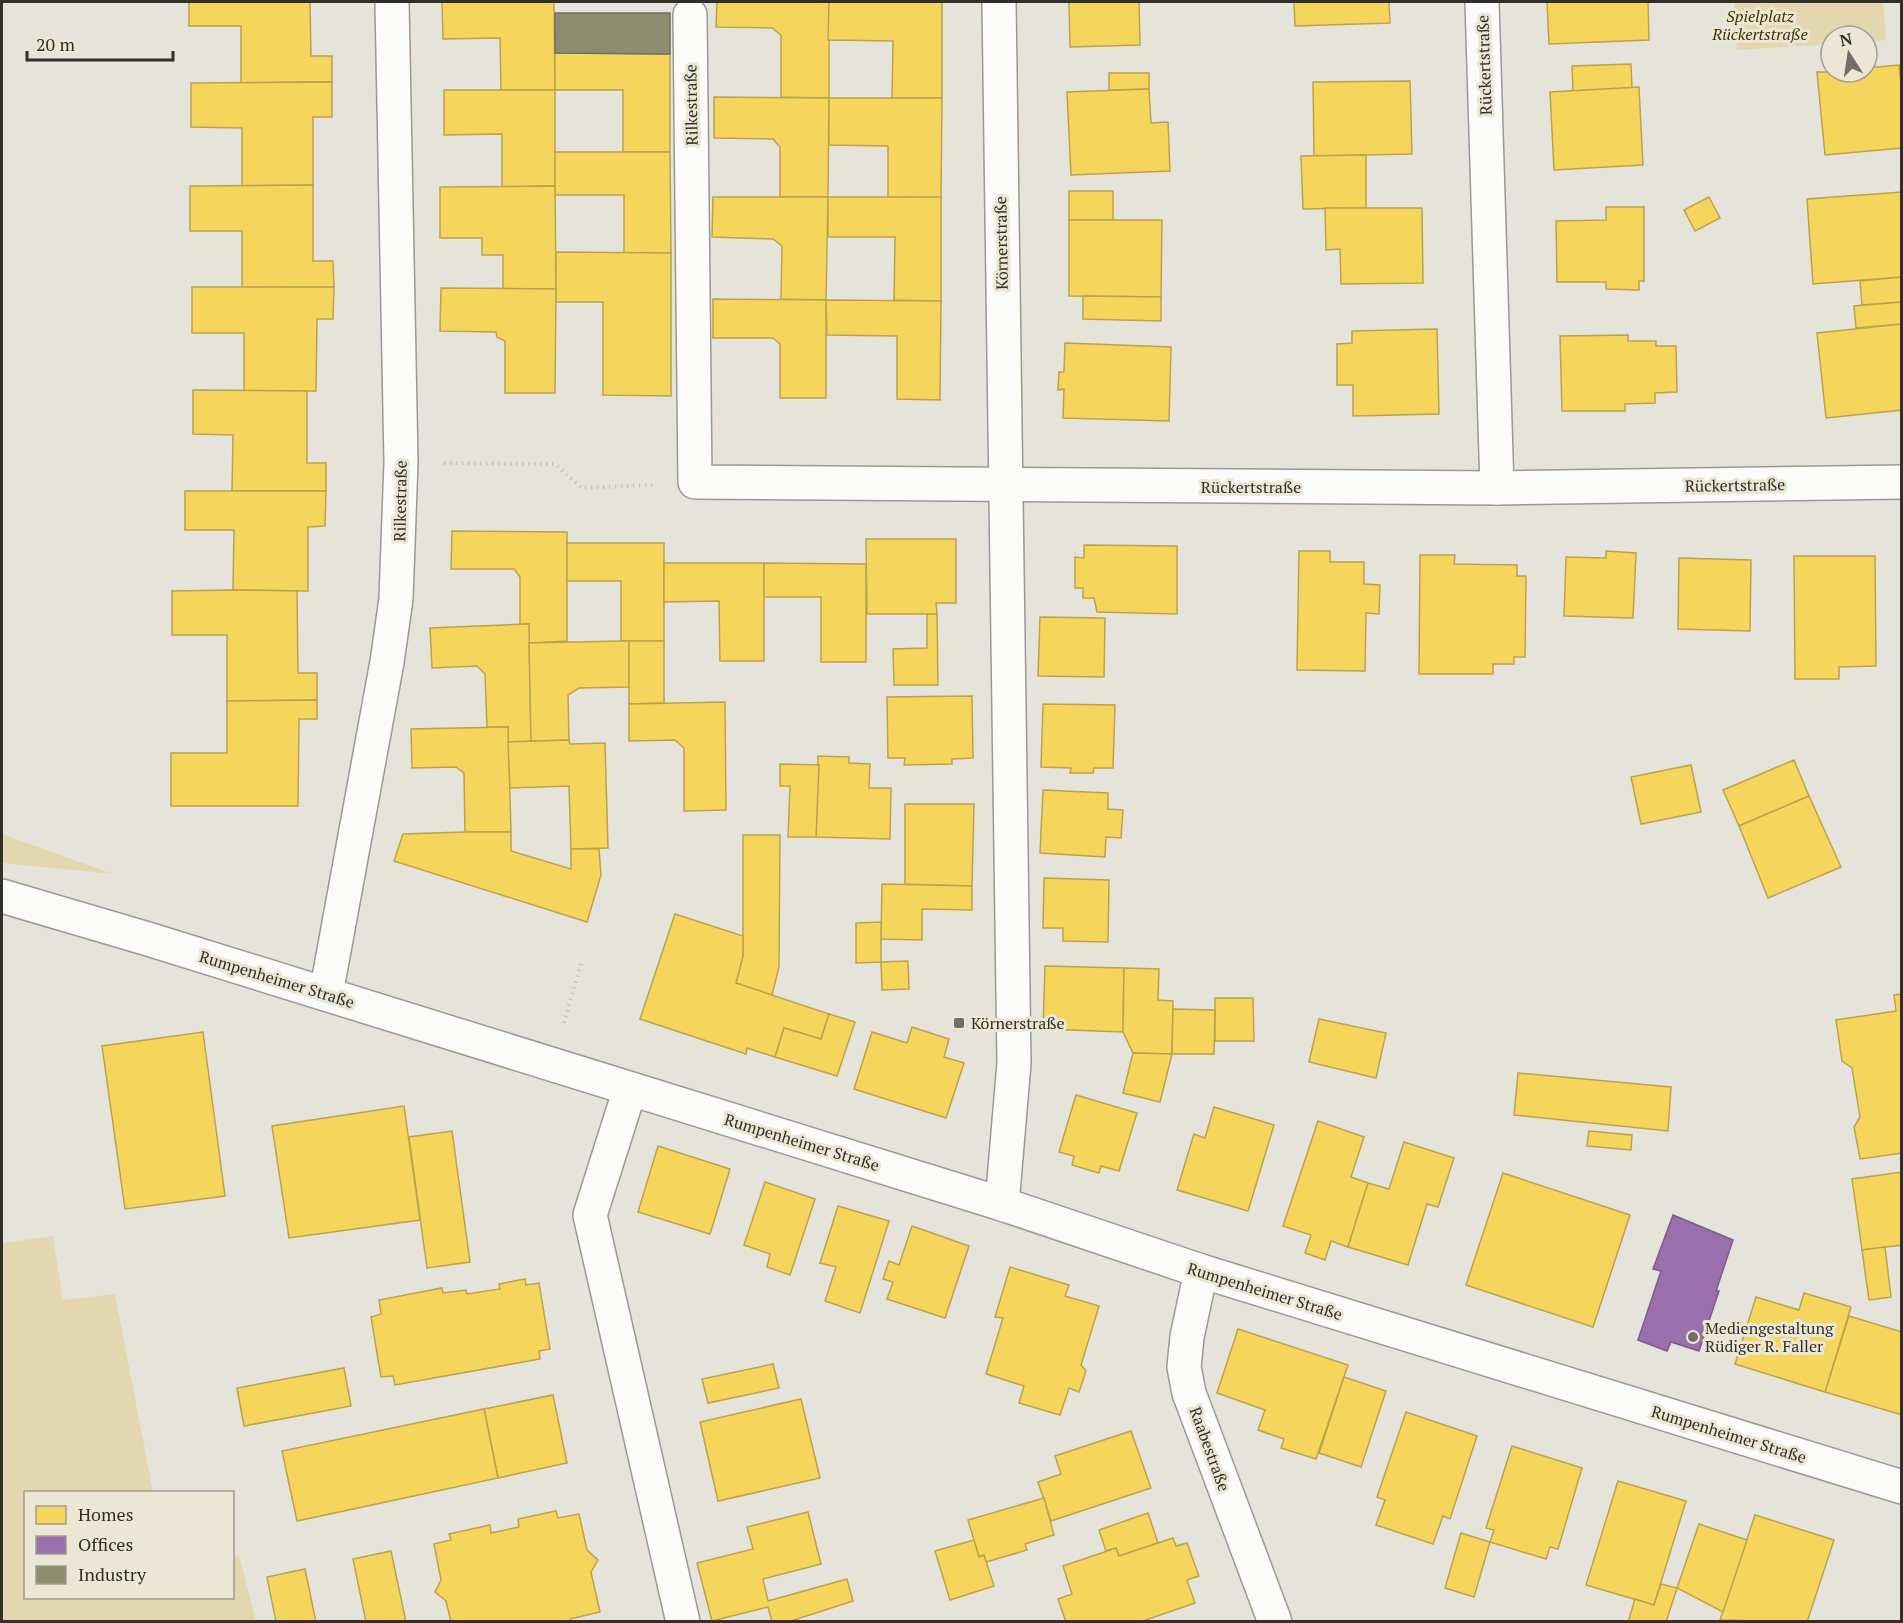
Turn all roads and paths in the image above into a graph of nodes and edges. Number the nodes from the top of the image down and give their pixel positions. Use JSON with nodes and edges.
{"nodes":[{"id":1,"x":392,"y":2,"type":"edge"},
{"id":2,"x":999,"y":2,"type":"edge"},
{"id":3,"x":1482,"y":2,"type":"edge"},
{"id":4,"x":690,"y":15,"type":"dead end"},
{"id":5,"x":401,"y":462,"type":"junction"},
{"id":6,"x":695,"y":482,"type":"junction"},
{"id":7,"x":1902,"y":482,"type":"edge"},
{"id":8,"x":1004,"y":485,"type":"junction"},
{"id":9,"x":1497,"y":488,"type":"junction"},
{"id":10,"x":2,"y":896,"type":"edge"},
{"id":11,"x":581,"y":963,"type":"dead end"},
{"id":12,"x":326,"y":994,"type":"junction"},
{"id":13,"x":552,"y":1065,"type":"junction"},
{"id":14,"x":630,"y":1089,"type":"junction"},
{"id":15,"x":1002,"y":1204,"type":"junction"},
{"id":16,"x":1201,"y":1271,"type":"junction"},
{"id":17,"x":1902,"y":1487,"type":"edge"},
{"id":18,"x":682,"y":1622,"type":"edge"},
{"id":19,"x":1275,"y":1622,"type":"edge"}],
"edges":[{"from":1,"to":5,"type":"street","name":"Rilkestraße"},
{"from":2,"to":8,"type":"street","name":"Körnerstraße"},
{"from":3,"to":9,"type":"street","name":"Rückertstraße"},
{"from":4,"to":6,"type":"street","name":"Rilkestraße"},
{"from":5,"to":6,"type":"path"},
{"from":5,"to":12,"type":"street","name":"Rilkestraße"},
{"from":6,"to":8,"type":"street"},
{"from":7,"to":9,"type":"street","name":"Rückertstraße"},
{"from":8,"to":9,"type":"street","name":"Rückertstraße"},
{"from":8,"to":15,"type":"street","name":"Körnerstraße"},
{"from":10,"to":12,"type":"street","name":"Rumpenheimer Straße"},
{"from":11,"to":13,"type":"path"},
{"from":12,"to":13,"type":"street","name":"Rumpenheimer Straße"},
{"from":13,"to":14,"type":"street","name":"Rumpenheimer Straße"},
{"from":14,"to":15,"type":"street","name":"Rumpenheimer Straße"},
{"from":14,"to":18,"type":"street"},
{"from":15,"to":16,"type":"street","name":"Rumpenheimer Straße"},
{"from":16,"to":17,"type":"street","name":"Rumpenheimer Straße"},
{"from":16,"to":19,"type":"street","name":"Raabestraße"}]}
